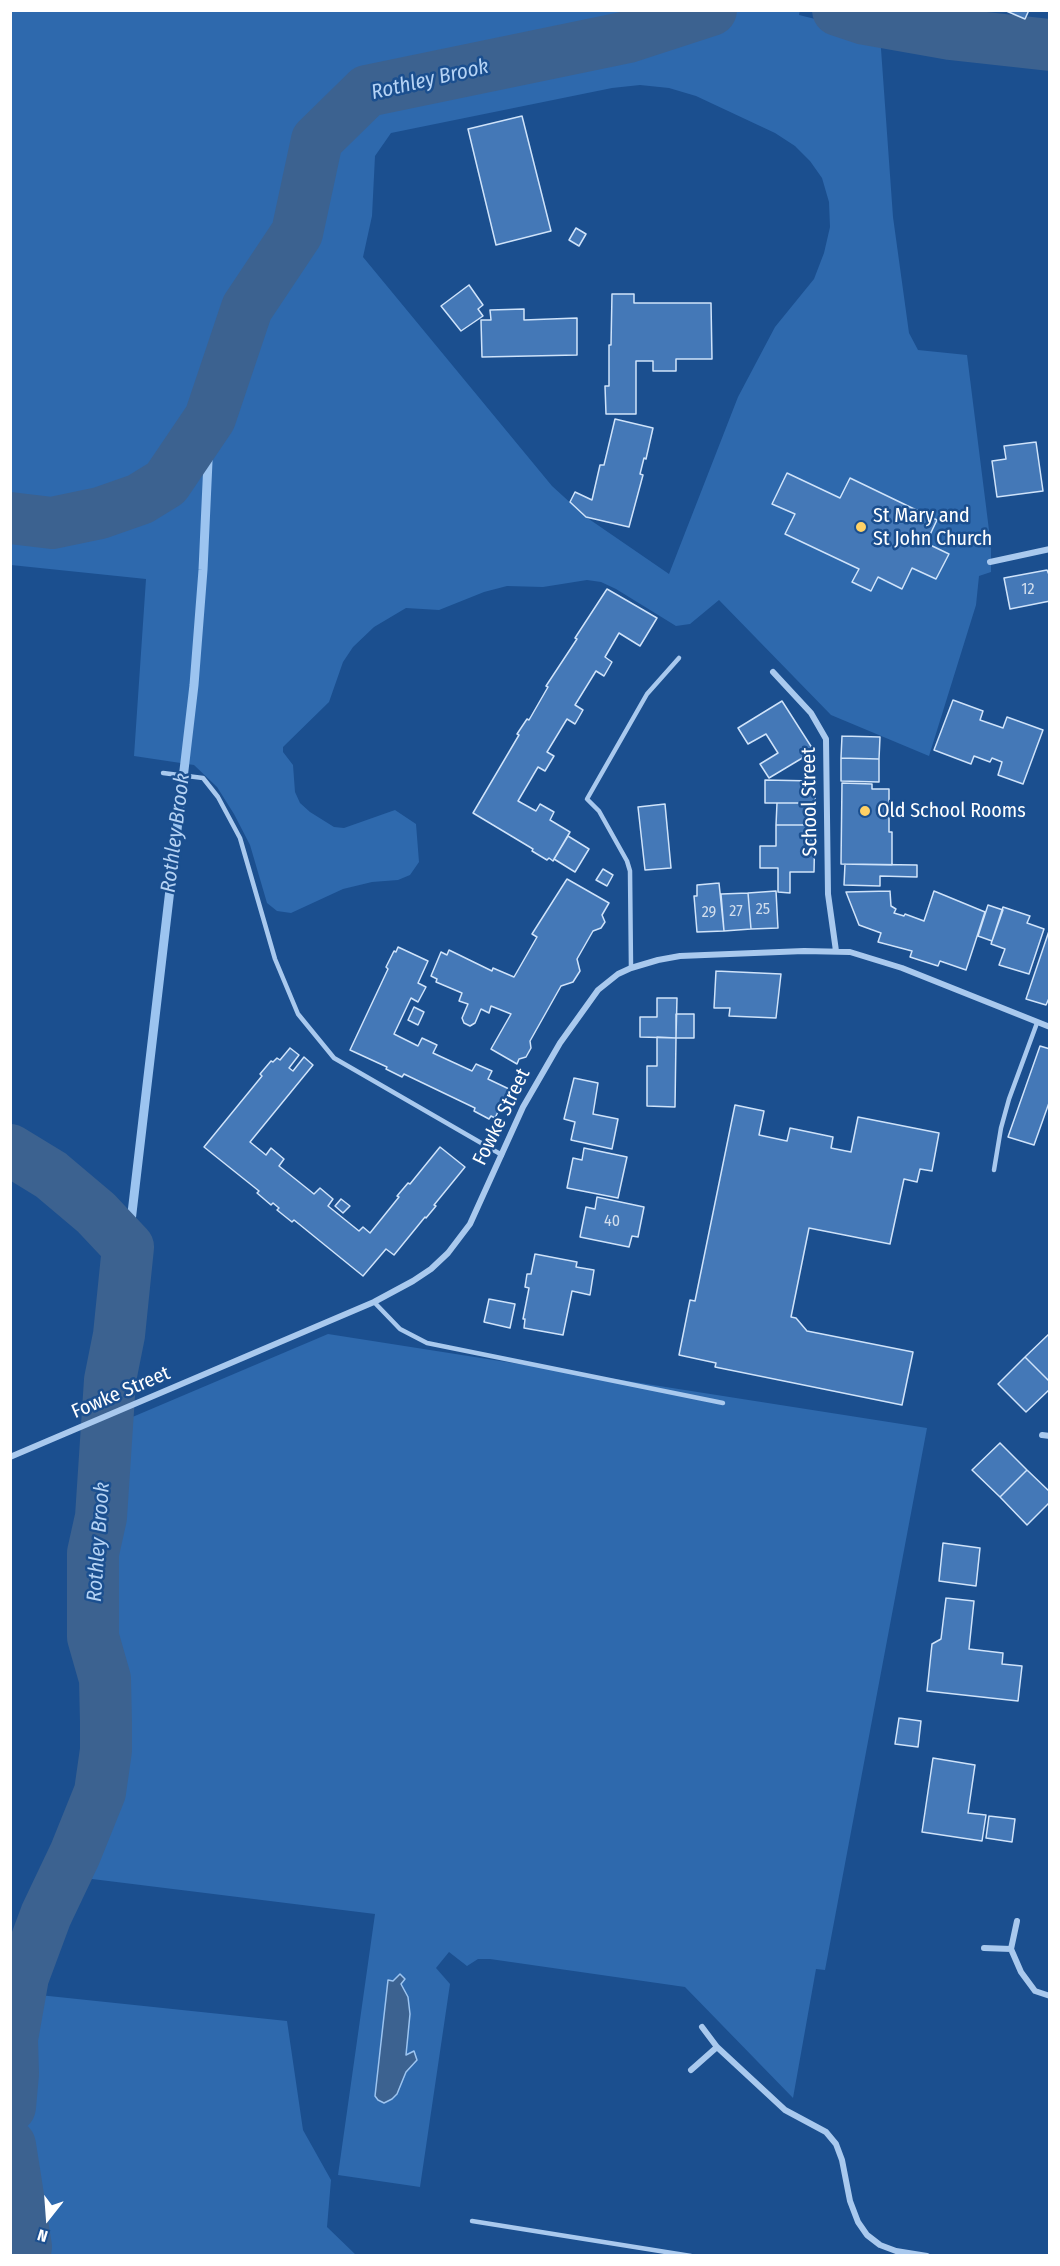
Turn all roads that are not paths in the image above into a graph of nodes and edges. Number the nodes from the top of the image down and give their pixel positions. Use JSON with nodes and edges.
{"nodes":[{"id":1,"x":1050,"y":549,"type":"edge"},
{"id":2,"x":990,"y":562,"type":"dead end"},
{"id":3,"x":679,"y":658,"type":"dead end"},
{"id":4,"x":773,"y":672,"type":"dead end"},
{"id":5,"x":163,"y":773,"type":"dead end"},
{"id":6,"x":836,"y":951,"type":"junction"},
{"id":7,"x":631,"y":968,"type":"junction"},
{"id":8,"x":1037,"y":1023,"type":"junction"},
{"id":9,"x":1050,"y":1027,"type":"edge"},
{"id":10,"x":502,"y":1155,"type":"junction"},
{"id":11,"x":994,"y":1170,"type":"dead end"},
{"id":12,"x":374,"y":1302,"type":"junction"},
{"id":13,"x":723,"y":1404,"type":"dead end"},
{"id":14,"x":1042,"y":1435,"type":"dead end"},
{"id":15,"x":1050,"y":1436,"type":"edge"},
{"id":16,"x":10,"y":1457,"type":"edge"},
{"id":17,"x":1017,"y":1921,"type":"dead end"},
{"id":18,"x":984,"y":1948,"type":"dead end"},
{"id":19,"x":1011,"y":1949,"type":"junction"},
{"id":20,"x":1050,"y":1996,"type":"edge"},
{"id":21,"x":702,"y":2028,"type":"dead end"},
{"id":22,"x":717,"y":2047,"type":"junction"},
{"id":23,"x":692,"y":2070,"type":"dead end"},
{"id":24,"x":472,"y":2221,"type":"dead end"},
{"id":25,"x":691,"y":2256,"type":"edge"},
{"id":26,"x":927,"y":2256,"type":"edge"}],
"edges":[{"from":1,"to":2,"type":"street"},
{"from":3,"to":7,"type":"lane"},
{"from":4,"to":6,"type":"street","name":"School Street"},
{"from":5,"to":10,"type":"lane"},
{"from":6,"to":7,"type":"street","name":"Fowke Street"},
{"from":6,"to":8,"type":"street","name":"Fowke Street"},
{"from":7,"to":10,"type":"street","name":"Fowke Street"},
{"from":8,"to":9,"type":"street","name":"Fowke Street"},
{"from":8,"to":11,"type":"lane"},
{"from":10,"to":12,"type":"street","name":"Fowke Street"},
{"from":12,"to":13,"type":"lane"},
{"from":12,"to":16,"type":"street","name":"Fowke Street"},
{"from":14,"to":15,"type":"street"},
{"from":17,"to":19,"type":"street"},
{"from":18,"to":19,"type":"street"},
{"from":19,"to":20,"type":"street"},
{"from":21,"to":22,"type":"street"},
{"from":22,"to":23,"type":"street"},
{"from":22,"to":26,"type":"street"},
{"from":24,"to":25,"type":"lane"}]}
